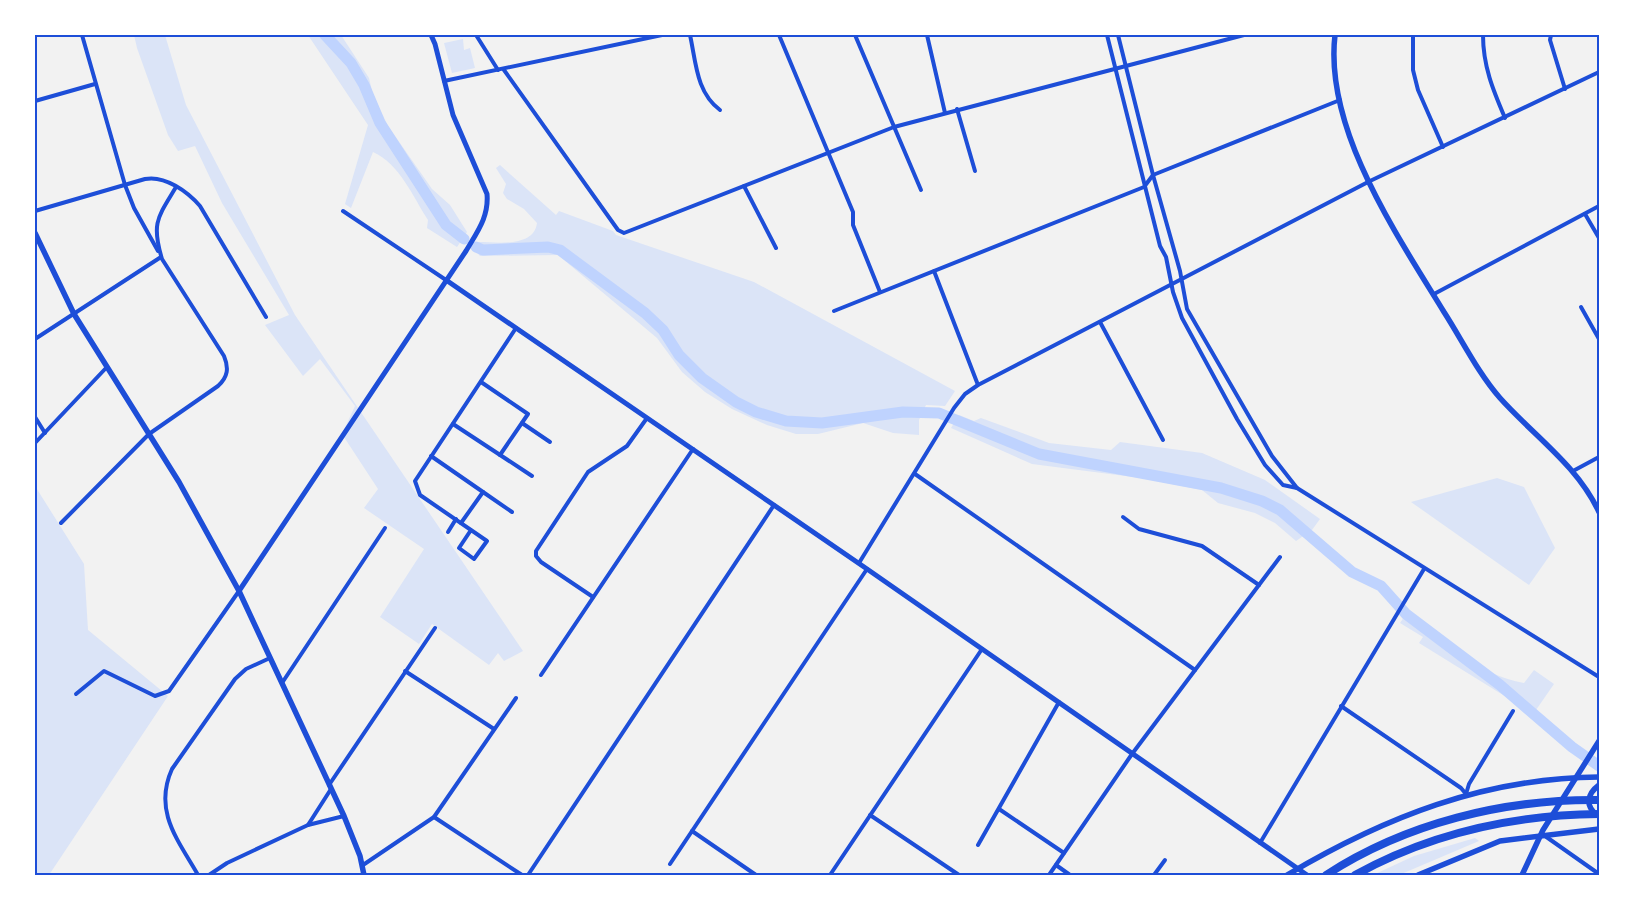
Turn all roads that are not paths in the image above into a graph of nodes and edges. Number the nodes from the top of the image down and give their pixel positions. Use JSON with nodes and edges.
{"nodes":[{"id":1,"x":82,"y":35,"type":"edge"},
{"id":2,"x":431,"y":35,"type":"edge"},
{"id":3,"x":476,"y":35,"type":"edge"},
{"id":4,"x":662,"y":35,"type":"edge"},
{"id":5,"x":690,"y":35,"type":"edge"},
{"id":6,"x":779,"y":35,"type":"edge"},
{"id":7,"x":855,"y":35,"type":"edge"},
{"id":8,"x":928,"y":35,"type":"edge"},
{"id":9,"x":1107,"y":35,"type":"edge"},
{"id":10,"x":1118,"y":35,"type":"edge"},
{"id":11,"x":1244,"y":35,"type":"edge"},
{"id":12,"x":1335,"y":35,"type":"edge"},
{"id":13,"x":1413,"y":35,"type":"edge"},
{"id":14,"x":1483,"y":35,"type":"edge"},
{"id":15,"x":1551,"y":35,"type":"edge"},
{"id":16,"x":1125,"y":65,"type":"junction"},
{"id":17,"x":1114,"y":68,"type":"junction"},
{"id":18,"x":498,"y":70,"type":"junction"},
{"id":19,"x":504,"y":70,"type":"junction"},
{"id":20,"x":1599,"y":72,"type":"edge"},
{"id":21,"x":444,"y":81,"type":"junction"},
{"id":22,"x":95,"y":84,"type":"junction"},
{"id":23,"x":1565,"y":89,"type":"junction"},
{"id":24,"x":1340,"y":100,"type":"junction"},
{"id":25,"x":35,"y":101,"type":"edge"},
{"id":26,"x":957,"y":109,"type":"junction"},
{"id":27,"x":720,"y":110,"type":"dead end"},
{"id":28,"x":945,"y":113,"type":"junction"},
{"id":29,"x":1505,"y":118,"type":"junction"},
{"id":30,"x":894,"y":127,"type":"junction"},
{"id":31,"x":1443,"y":148,"type":"junction"},
{"id":32,"x":829,"y":153,"type":"junction"},
{"id":33,"x":975,"y":171,"type":"dead end"},
{"id":34,"x":1154,"y":175,"type":"junction"},
{"id":35,"x":1370,"y":181,"type":"junction"},
{"id":36,"x":124,"y":185,"type":"junction"},
{"id":37,"x":744,"y":186,"type":"junction"},
{"id":38,"x":176,"y":187,"type":"junction"},
{"id":39,"x":1144,"y":187,"type":"junction"},
{"id":40,"x":920,"y":190,"type":"dead end"},
{"id":41,"x":1599,"y":206,"type":"edge"},
{"id":42,"x":35,"y":211,"type":"edge"},
{"id":43,"x":343,"y":211,"type":"dead end"},
{"id":44,"x":1585,"y":214,"type":"junction"},
{"id":45,"x":35,"y":233,"type":"edge"},
{"id":46,"x":1599,"y":238,"type":"edge"},
{"id":47,"x":776,"y":248,"type":"dead end"},
{"id":48,"x":162,"y":259,"type":"junction"},
{"id":49,"x":934,"y":271,"type":"junction"},
{"id":50,"x":1181,"y":279,"type":"junction"},
{"id":51,"x":446,"y":280,"type":"junction"},
{"id":52,"x":1172,"y":284,"type":"junction"},
{"id":53,"x":880,"y":292,"type":"junction"},
{"id":54,"x":1434,"y":294,"type":"junction"},
{"id":55,"x":1582,"y":307,"type":"dead end"},
{"id":56,"x":834,"y":311,"type":"dead end"},
{"id":57,"x":74,"y":314,"type":"junction"},
{"id":58,"x":266,"y":318,"type":"dead end"},
{"id":59,"x":1100,"y":322,"type":"junction"},
{"id":60,"x":516,"y":328,"type":"junction"},
{"id":61,"x":35,"y":339,"type":"edge"},
{"id":62,"x":1599,"y":339,"type":"edge"},
{"id":63,"x":106,"y":368,"type":"junction"},
{"id":64,"x":481,"y":382,"type":"junction"},
{"id":65,"x":978,"y":385,"type":"junction"},
{"id":66,"x":35,"y":417,"type":"edge"},
{"id":67,"x":646,"y":418,"type":"junction"},
{"id":68,"x":522,"y":423,"type":"junction"},
{"id":69,"x":453,"y":424,"type":"junction"},
{"id":70,"x":45,"y":433,"type":"junction"},
{"id":71,"x":149,"y":434,"type":"junction"},
{"id":72,"x":1163,"y":440,"type":"dead end"},
{"id":73,"x":550,"y":442,"type":"dead end"},
{"id":74,"x":35,"y":443,"type":"edge"},
{"id":75,"x":693,"y":449,"type":"junction"},
{"id":76,"x":500,"y":455,"type":"junction"},
{"id":77,"x":431,"y":456,"type":"junction"},
{"id":78,"x":1599,"y":457,"type":"edge"},
{"id":79,"x":1573,"y":471,"type":"junction"},
{"id":80,"x":915,"y":474,"type":"junction"},
{"id":81,"x":532,"y":476,"type":"dead end"},
{"id":82,"x":1297,"y":488,"type":"junction"},
{"id":83,"x":483,"y":492,"type":"junction"},
{"id":84,"x":774,"y":505,"type":"junction"},
{"id":85,"x":512,"y":512,"type":"dead end"},
{"id":86,"x":1599,"y":512,"type":"edge"},
{"id":87,"x":1123,"y":517,"type":"dead end"},
{"id":88,"x":456,"y":519,"type":"junction"},
{"id":89,"x":61,"y":523,"type":"dead end"},
{"id":90,"x":461,"y":523,"type":"junction"},
{"id":91,"x":385,"y":528,"type":"dead end"},
{"id":92,"x":471,"y":530,"type":"junction"},
{"id":93,"x":448,"y":532,"type":"dead end"},
{"id":94,"x":1280,"y":557,"type":"dead end"},
{"id":95,"x":859,"y":563,"type":"junction"},
{"id":96,"x":867,"y":568,"type":"junction"},
{"id":97,"x":1424,"y":569,"type":"junction"},
{"id":98,"x":1259,"y":585,"type":"junction"},
{"id":99,"x":239,"y":591,"type":"junction"},
{"id":100,"x":593,"y":597,"type":"junction"},
{"id":101,"x":435,"y":628,"type":"dead end"},
{"id":102,"x":982,"y":649,"type":"junction"},
{"id":103,"x":270,"y":658,"type":"junction"},
{"id":104,"x":1195,"y":670,"type":"junction"},
{"id":105,"x":406,"y":671,"type":"junction"},
{"id":106,"x":541,"y":675,"type":"dead end"},
{"id":107,"x":1599,"y":677,"type":"edge"},
{"id":108,"x":282,"y":683,"type":"junction"},
{"id":109,"x":76,"y":694,"type":"dead end"},
{"id":110,"x":516,"y":698,"type":"dead end"},
{"id":111,"x":1059,"y":702,"type":"junction"},
{"id":112,"x":1341,"y":706,"type":"junction"},
{"id":113,"x":1512,"y":711,"type":"dead end"},
{"id":114,"x":494,"y":729,"type":"junction"},
{"id":115,"x":1599,"y":740,"type":"edge"},
{"id":116,"x":1132,"y":754,"type":"junction"},
{"id":117,"x":1599,"y":777,"type":"edge"},
{"id":118,"x":1576,"y":778,"type":"junction"},
{"id":119,"x":1599,"y":785,"type":"edge"},
{"id":120,"x":330,"y":787,"type":"junction"},
{"id":121,"x":1466,"y":794,"type":"junction"},
{"id":122,"x":1599,"y":800,"type":"edge"},
{"id":123,"x":999,"y":809,"type":"junction"},
{"id":124,"x":870,"y":815,"type":"junction"},
{"id":125,"x":1599,"y":815,"type":"edge"},
{"id":126,"x":344,"y":816,"type":"junction"},
{"id":127,"x":434,"y":817,"type":"junction"},
{"id":128,"x":308,"y":825,"type":"junction"},
{"id":129,"x":1599,"y":829,"type":"edge"},
{"id":130,"x":692,"y":831,"type":"junction"},
{"id":131,"x":1541,"y":834,"type":"junction"},
{"id":132,"x":1260,"y":843,"type":"junction"},
{"id":133,"x":978,"y":846,"type":"dead end"},
{"id":134,"x":1064,"y":853,"type":"junction"},
{"id":135,"x":1165,"y":860,"type":"dead end"},
{"id":136,"x":670,"y":864,"type":"dead end"},
{"id":137,"x":362,"y":865,"type":"junction"},
{"id":138,"x":1056,"y":866,"type":"junction"},
{"id":139,"x":1298,"y":869,"type":"junction"},
{"id":140,"x":1599,"y":874,"type":"edge"},
{"id":141,"x":198,"y":875,"type":"edge"},
{"id":142,"x":209,"y":875,"type":"edge"},
{"id":143,"x":364,"y":875,"type":"edge"},
{"id":144,"x":522,"y":875,"type":"edge"},
{"id":145,"x":528,"y":875,"type":"edge"},
{"id":146,"x":756,"y":875,"type":"edge"},
{"id":147,"x":830,"y":875,"type":"edge"},
{"id":148,"x":958,"y":875,"type":"edge"},
{"id":149,"x":1049,"y":875,"type":"edge"},
{"id":150,"x":1070,"y":875,"type":"edge"},
{"id":151,"x":1154,"y":875,"type":"edge"},
{"id":152,"x":1287,"y":875,"type":"edge"},
{"id":153,"x":1307,"y":875,"type":"edge"},
{"id":154,"x":1326,"y":875,"type":"edge"},
{"id":155,"x":1355,"y":875,"type":"edge"},
{"id":156,"x":1418,"y":875,"type":"edge"},
{"id":157,"x":1522,"y":875,"type":"edge"}],
"edges":[{"from":1,"to":22,"type":"street"},
{"from":2,"to":21,"type":"street"},
{"from":3,"to":18,"type":"street"},
{"from":4,"to":19,"type":"street"},
{"from":5,"to":27,"type":"street"},
{"from":6,"to":32,"type":"street"},
{"from":7,"to":30,"type":"street"},
{"from":8,"to":28,"type":"street"},
{"from":9,"to":17,"type":"street"},
{"from":10,"to":16,"type":"street"},
{"from":11,"to":16,"type":"street"},
{"from":12,"to":24,"type":"main road"},
{"from":13,"to":31,"type":"street"},
{"from":14,"to":29,"type":"street"},
{"from":15,"to":23,"type":"street"},
{"from":16,"to":17,"type":"street"},
{"from":16,"to":34,"type":"street"},
{"from":17,"to":26,"type":"street"},
{"from":17,"to":39,"type":"street"},
{"from":18,"to":19,"type":"street"},
{"from":18,"to":21,"type":"street"},
{"from":19,"to":37,"type":"street"},
{"from":20,"to":23,"type":"street"},
{"from":21,"to":51,"type":"street"},
{"from":22,"to":25,"type":"street"},
{"from":22,"to":36,"type":"street"},
{"from":23,"to":29,"type":"street"},
{"from":24,"to":34,"type":"street"},
{"from":24,"to":35,"type":"main road"},
{"from":26,"to":28,"type":"street"},
{"from":26,"to":33,"type":"street"},
{"from":28,"to":30,"type":"street"},
{"from":29,"to":31,"type":"street"},
{"from":30,"to":32,"type":"street"},
{"from":30,"to":40,"type":"street"},
{"from":31,"to":35,"type":"street"},
{"from":32,"to":37,"type":"street"},
{"from":32,"to":53,"type":"street"},
{"from":34,"to":39,"type":"street"},
{"from":34,"to":50,"type":"street"},
{"from":35,"to":50,"type":"street"},
{"from":35,"to":54,"type":"main road"},
{"from":36,"to":38,"type":"street"},
{"from":36,"to":42,"type":"street"},
{"from":36,"to":48,"type":"street"},
{"from":37,"to":47,"type":"street"},
{"from":38,"to":48,"type":"street"},
{"from":38,"to":58,"type":"street"},
{"from":39,"to":49,"type":"street"},
{"from":39,"to":52,"type":"street"},
{"from":41,"to":44,"type":"street"},
{"from":43,"to":51,"type":"street"},
{"from":44,"to":46,"type":"street"},
{"from":44,"to":54,"type":"street"},
{"from":45,"to":57,"type":"main road"},
{"from":48,"to":57,"type":"street"},
{"from":48,"to":71,"type":"street"},
{"from":49,"to":53,"type":"street"},
{"from":49,"to":65,"type":"street"},
{"from":50,"to":52,"type":"street"},
{"from":50,"to":82,"type":"street"},
{"from":51,"to":60,"type":"street"},
{"from":51,"to":99,"type":"street"},
{"from":52,"to":59,"type":"street"},
{"from":52,"to":82,"type":"street"},
{"from":53,"to":56,"type":"street"},
{"from":54,"to":79,"type":"main road"},
{"from":55,"to":62,"type":"street"},
{"from":57,"to":61,"type":"street"},
{"from":57,"to":63,"type":"main road"},
{"from":59,"to":65,"type":"street"},
{"from":59,"to":72,"type":"street"},
{"from":60,"to":64,"type":"street"},
{"from":60,"to":67,"type":"street"},
{"from":63,"to":70,"type":"street"},
{"from":63,"to":71,"type":"main road"},
{"from":64,"to":68,"type":"street"},
{"from":64,"to":69,"type":"street"},
{"from":65,"to":80,"type":"street"},
{"from":66,"to":70,"type":"street"},
{"from":67,"to":75,"type":"street"},
{"from":67,"to":100,"type":"street"},
{"from":68,"to":73,"type":"street"},
{"from":68,"to":76,"type":"street"},
{"from":69,"to":76,"type":"street"},
{"from":69,"to":77,"type":"street"},
{"from":70,"to":74,"type":"street"},
{"from":71,"to":89,"type":"street"},
{"from":71,"to":99,"type":"main road"},
{"from":75,"to":84,"type":"street"},
{"from":75,"to":100,"type":"street"},
{"from":76,"to":81,"type":"street"},
{"from":77,"to":83,"type":"street"},
{"from":77,"to":88,"type":"street"},
{"from":78,"to":79,"type":"street"},
{"from":79,"to":86,"type":"main road"},
{"from":80,"to":95,"type":"street"},
{"from":80,"to":104,"type":"street"},
{"from":82,"to":97,"type":"street"},
{"from":83,"to":85,"type":"street"},
{"from":83,"to":90,"type":"street"},
{"from":84,"to":95,"type":"street"},
{"from":84,"to":145,"type":"street"},
{"from":87,"to":98,"type":"street"},
{"from":88,"to":90,"type":"street"},
{"from":88,"to":93,"type":"street"},
{"from":90,"to":92,"type":"street"},
{"from":91,"to":108,"type":"street"},
{"from":92,"to":92,"type":"street"},
{"from":94,"to":98,"type":"street"},
{"from":95,"to":96,"type":"street"},
{"from":96,"to":102,"type":"street"},
{"from":96,"to":130,"type":"street"},
{"from":97,"to":107,"type":"street"},
{"from":97,"to":112,"type":"street"},
{"from":98,"to":104,"type":"street"},
{"from":99,"to":103,"type":"main road"},
{"from":99,"to":109,"type":"street"},
{"from":100,"to":106,"type":"street"},
{"from":101,"to":105,"type":"street"},
{"from":102,"to":111,"type":"street"},
{"from":102,"to":124,"type":"street"},
{"from":103,"to":108,"type":"main road"},
{"from":103,"to":141,"type":"street"},
{"from":104,"to":116,"type":"street"},
{"from":105,"to":114,"type":"street"},
{"from":105,"to":120,"type":"street"},
{"from":108,"to":120,"type":"main road"},
{"from":110,"to":114,"type":"street"},
{"from":111,"to":116,"type":"street"},
{"from":111,"to":123,"type":"street"},
{"from":112,"to":121,"type":"street"},
{"from":112,"to":132,"type":"street"},
{"from":113,"to":121,"type":"street"},
{"from":114,"to":127,"type":"street"},
{"from":115,"to":118,"type":"main road"},
{"from":116,"to":132,"type":"street"},
{"from":116,"to":134,"type":"street"},
{"from":117,"to":118,"type":"main road"},
{"from":118,"to":121,"type":"main road"},
{"from":118,"to":131,"type":"main road"},
{"from":119,"to":125,"type":"main road"},
{"from":120,"to":126,"type":"main road"},
{"from":120,"to":128,"type":"street"},
{"from":121,"to":139,"type":"main road"},
{"from":122,"to":154,"type":"highway"},
{"from":123,"to":133,"type":"street"},
{"from":123,"to":134,"type":"street"},
{"from":124,"to":147,"type":"street"},
{"from":124,"to":148,"type":"street"},
{"from":125,"to":155,"type":"highway"},
{"from":126,"to":128,"type":"street"},
{"from":126,"to":137,"type":"main road"},
{"from":127,"to":137,"type":"street"},
{"from":127,"to":144,"type":"street"},
{"from":128,"to":142,"type":"street"},
{"from":129,"to":131,"type":"main road"},
{"from":130,"to":136,"type":"street"},
{"from":130,"to":146,"type":"street"},
{"from":131,"to":140,"type":"street"},
{"from":131,"to":156,"type":"main road"},
{"from":131,"to":157,"type":"main road"},
{"from":132,"to":139,"type":"street"},
{"from":134,"to":138,"type":"street"},
{"from":135,"to":151,"type":"street"},
{"from":137,"to":143,"type":"main road"},
{"from":138,"to":149,"type":"street"},
{"from":138,"to":150,"type":"street"},
{"from":139,"to":152,"type":"main road"},
{"from":139,"to":153,"type":"street"}]}
